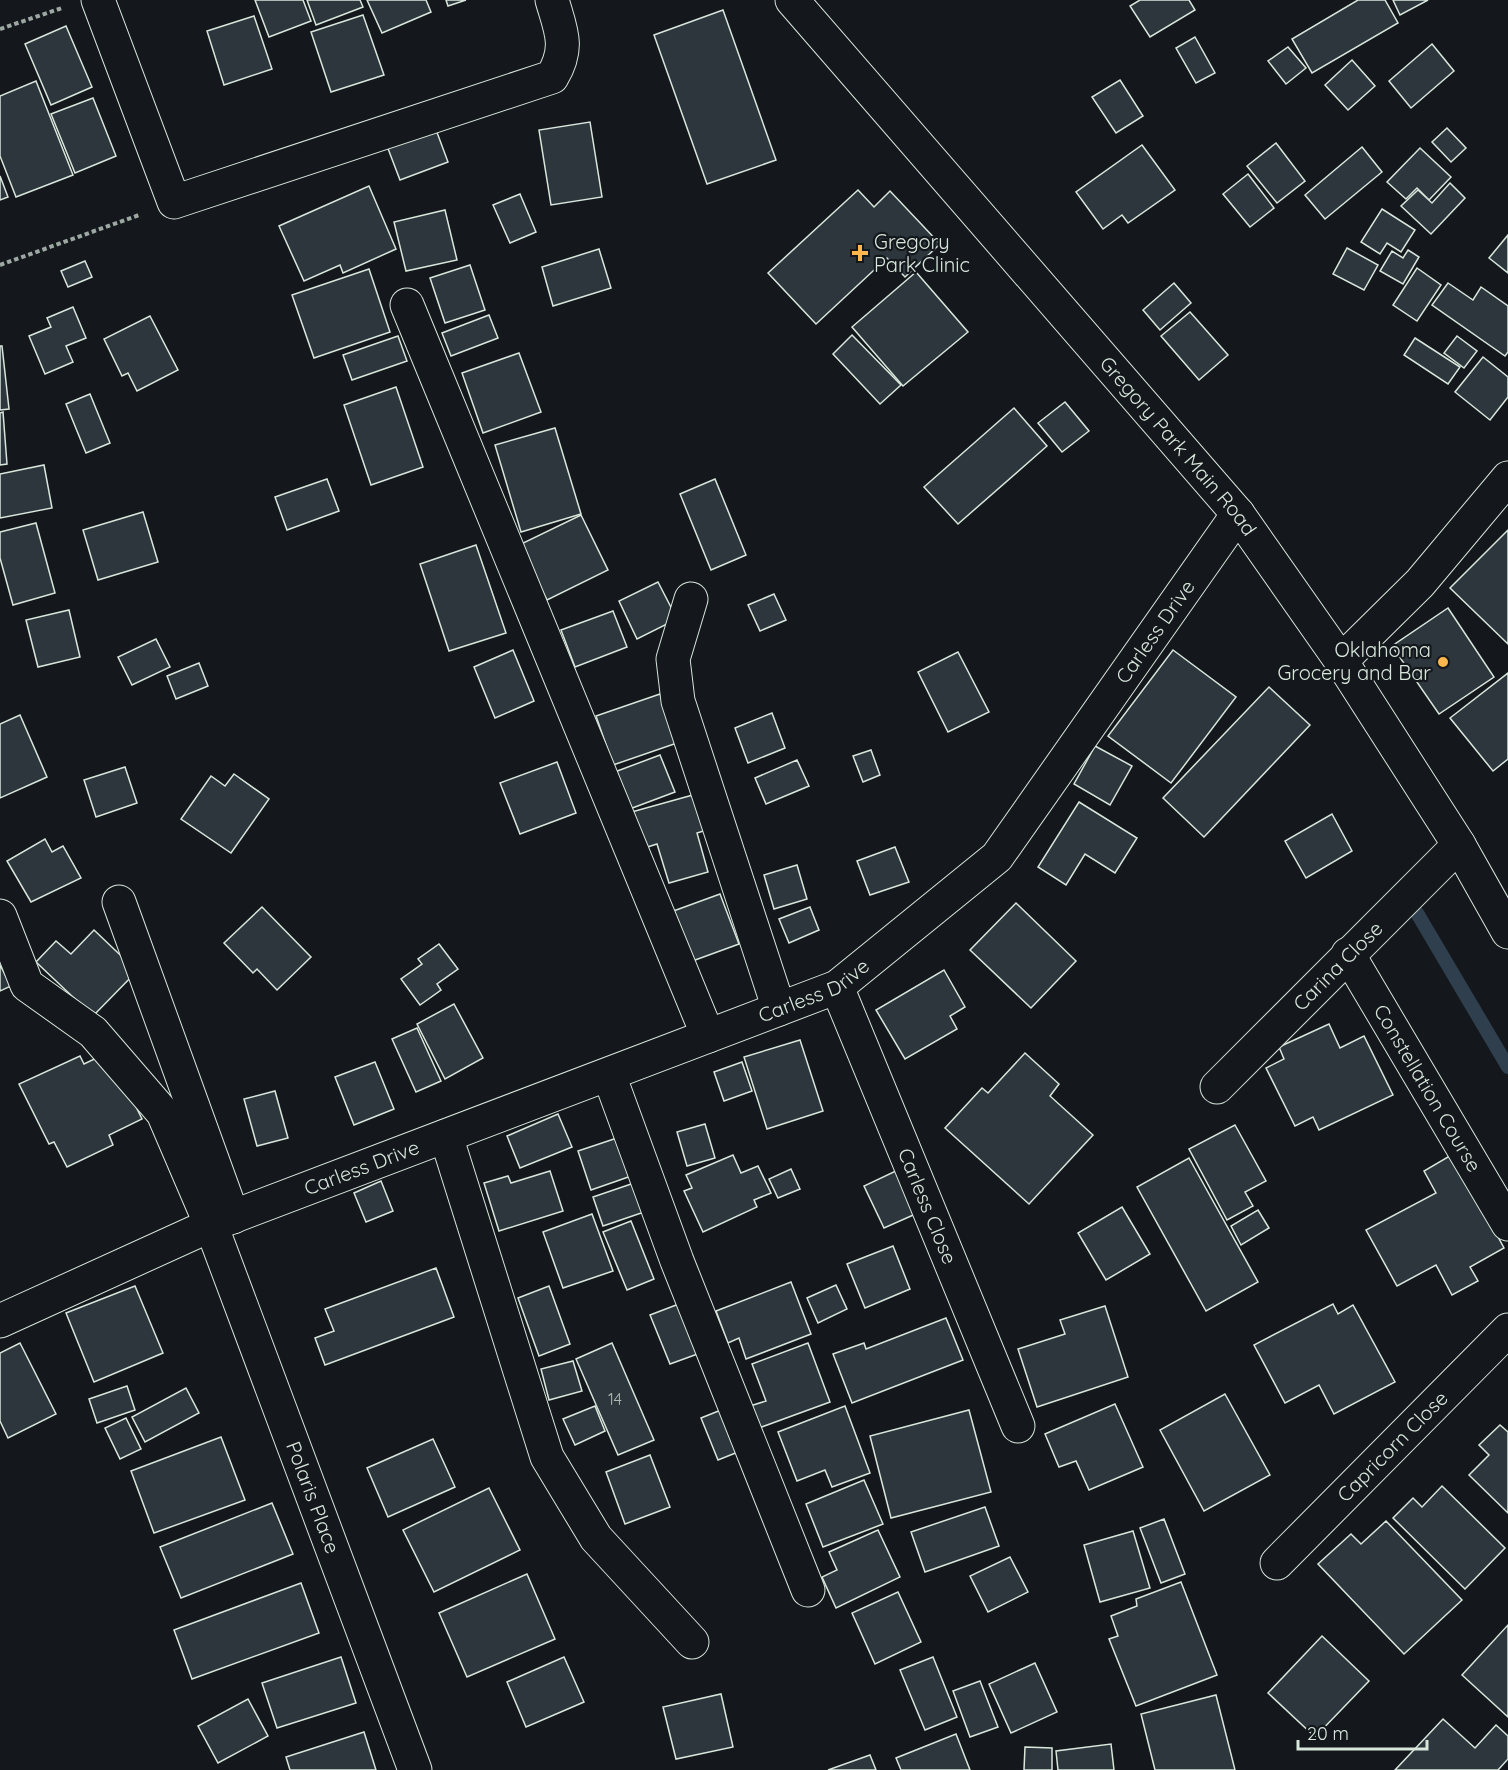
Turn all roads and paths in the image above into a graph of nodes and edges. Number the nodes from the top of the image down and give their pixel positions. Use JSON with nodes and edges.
{"nodes":[{"id":1,"x":98,"y":0,"type":"edge"},
{"id":2,"x":552,"y":0,"type":"edge"},
{"id":3,"x":792,"y":0,"type":"edge"},
{"id":4,"x":63,"y":7,"type":"dead end"},
{"id":5,"x":0,"y":29,"type":"edge"},
{"id":6,"x":174,"y":202,"type":"junction"},
{"id":7,"x":0,"y":266,"type":"edge"},
{"id":8,"x":407,"y":305,"type":"dead end"},
{"id":9,"x":1508,"y":478,"type":"edge"},
{"id":10,"x":1238,"y":514,"type":"junction"},
{"id":11,"x":691,"y":599,"type":"dead end"},
{"id":12,"x":1341,"y":661,"type":"junction"},
{"id":13,"x":1452,"y":852,"type":"junction"},
{"id":14,"x":119,"y":902,"type":"dead end"},
{"id":15,"x":0,"y":916,"type":"edge"},
{"id":16,"x":1508,"y":932,"type":"edge"},
{"id":17,"x":1348,"y":954,"type":"junction"},
{"id":18,"x":837,"y":987,"type":"junction"},
{"id":19,"x":779,"y":1009,"type":"junction"},
{"id":20,"x":708,"y":1036,"type":"junction"},
{"id":21,"x":609,"y":1075,"type":"junction"},
{"id":22,"x":1216,"y":1087,"type":"dead end"},
{"id":23,"x":446,"y":1136,"type":"junction"},
{"id":24,"x":222,"y":1221,"type":"junction"},
{"id":25,"x":1508,"y":1224,"type":"edge"},
{"id":26,"x":0,"y":1321,"type":"edge"},
{"id":27,"x":1508,"y":1330,"type":"edge"},
{"id":28,"x":1018,"y":1426,"type":"dead end"},
{"id":29,"x":1277,"y":1563,"type":"dead end"},
{"id":30,"x":808,"y":1590,"type":"dead end"},
{"id":31,"x":692,"y":1642,"type":"dead end"},
{"id":32,"x":415,"y":1770,"type":"edge"}],
"edges":[{"from":1,"to":6,"type":"street"},
{"from":2,"to":6,"type":"street"},
{"from":3,"to":10,"type":"street","name":"Gregory Park Main Road"},
{"from":4,"to":5,"type":"path"},
{"from":6,"to":7,"type":"path"},
{"from":8,"to":20,"type":"street"},
{"from":9,"to":12,"type":"street"},
{"from":10,"to":12,"type":"street","name":"Gregory Park Main Road"},
{"from":10,"to":18,"type":"street","name":"Carless Drive"},
{"from":11,"to":19,"type":"street"},
{"from":12,"to":13,"type":"street","name":"Gregory Park Main Road"},
{"from":13,"to":16,"type":"street","name":"Gregory Park Main Road"},
{"from":13,"to":17,"type":"street","name":"Carina Close"},
{"from":14,"to":24,"type":"street"},
{"from":15,"to":24,"type":"street"},
{"from":17,"to":22,"type":"street","name":"Carina Close"},
{"from":17,"to":25,"type":"street","name":"Constellation Course"},
{"from":18,"to":19,"type":"street","name":"Carless Drive"},
{"from":18,"to":28,"type":"street","name":"Carless Close"},
{"from":19,"to":20,"type":"street","name":"Carless Drive"},
{"from":20,"to":21,"type":"street","name":"Carless Drive"},
{"from":21,"to":23,"type":"street","name":"Carless Drive"},
{"from":21,"to":30,"type":"street"},
{"from":23,"to":24,"type":"street","name":"Carless Drive"},
{"from":23,"to":31,"type":"street"},
{"from":24,"to":26,"type":"street","name":"Carless Drive"},
{"from":24,"to":32,"type":"street","name":"Polaris Place"},
{"from":27,"to":29,"type":"street","name":"Capricorn Close"}]}
